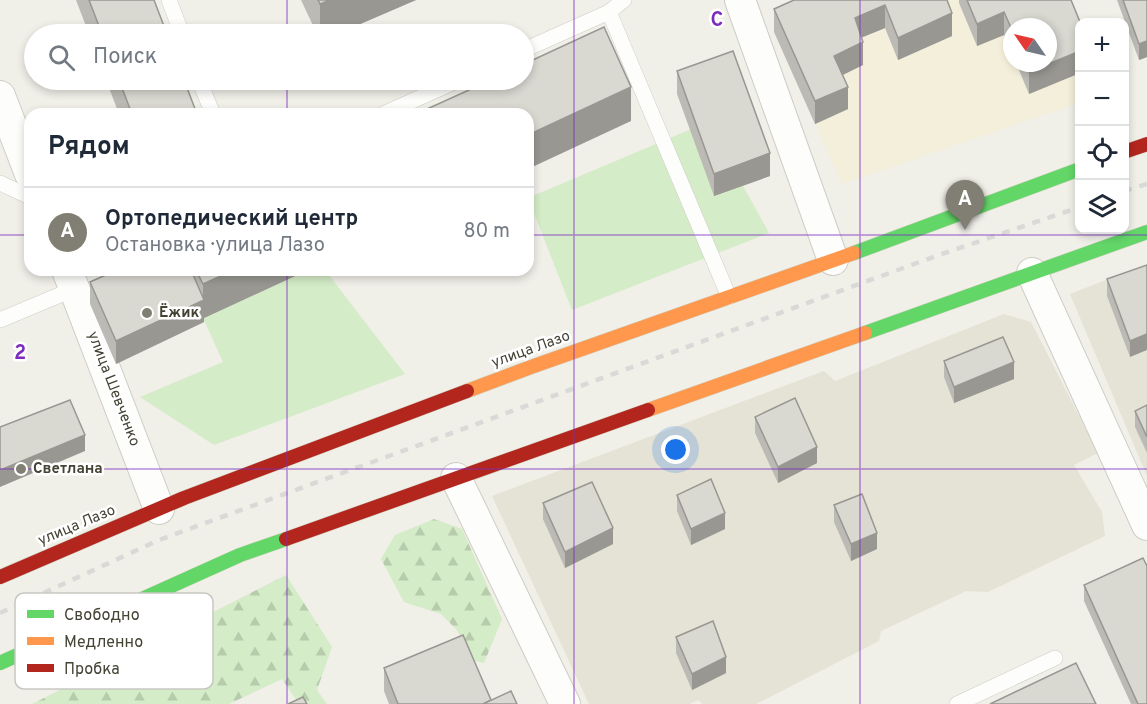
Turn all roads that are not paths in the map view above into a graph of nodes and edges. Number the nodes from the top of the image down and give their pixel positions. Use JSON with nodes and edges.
{"nodes":[{"id":1,"x":169,"y":0,"type":"edge"},
{"id":2,"x":624,"y":0,"type":"edge"},
{"id":3,"x":740,"y":0,"type":"edge"},
{"id":4,"x":609,"y":12,"type":"junction"},
{"id":5,"x":178,"y":24,"type":"edge"},
{"id":6,"x":534,"y":46,"type":"edge"},
{"id":7,"x":203,"y":90,"type":"edge"},
{"id":8,"x":437,"y":90,"type":"edge"},
{"id":9,"x":0,"y":96,"type":"edge"},
{"id":10,"x":211,"y":108,"type":"edge"},
{"id":11,"x":396,"y":108,"type":"edge"},
{"id":12,"x":1147,"y":144,"type":"edge"},
{"id":13,"x":1129,"y":151,"type":"edge"},
{"id":14,"x":24,"y":158,"type":"edge"},
{"id":15,"x":1075,"y":171,"type":"edge"},
{"id":16,"x":0,"y":183,"type":"edge"},
{"id":17,"x":24,"y":194,"type":"edge"},
{"id":18,"x":1147,"y":232,"type":"edge"},
{"id":19,"x":833,"y":260,"type":"junction"},
{"id":20,"x":1032,"y":273,"type":"junction"},
{"id":21,"x":71,"y":280,"type":"edge"},
{"id":22,"x":729,"y":297,"type":"junction"},
{"id":23,"x":0,"y":320,"type":"edge"},
{"id":24,"x":456,"y":478,"type":"junction"},
{"id":25,"x":159,"y":509,"type":"junction"},
{"id":26,"x":1147,"y":525,"type":"edge"},
{"id":27,"x":0,"y":577,"type":"edge"},
{"id":28,"x":156,"y":593,"type":"edge"},
{"id":29,"x":15,"y":656,"type":"edge"},
{"id":30,"x":1055,"y":658,"type":"dead end"},
{"id":31,"x":0,"y":663,"type":"edge"},
{"id":32,"x":565,"y":704,"type":"edge"},
{"id":33,"x":957,"y":704,"type":"edge"}],
"edges":[{"from":1,"to":5,"type":"lane"},
{"from":2,"to":4,"type":"lane"},
{"from":3,"to":19,"type":"street"},
{"from":4,"to":6,"type":"lane"},
{"from":4,"to":22,"type":"lane"},
{"from":7,"to":10,"type":"lane"},
{"from":8,"to":11,"type":"lane"},
{"from":9,"to":14,"type":"street"},
{"from":12,"to":13,"type":"street"},
{"from":15,"to":19,"type":"street","name":"улица Лазо"},
{"from":16,"to":17,"type":"lane"},
{"from":18,"to":20,"type":"street"},
{"from":19,"to":22,"type":"street","name":"улица Лазо"},
{"from":20,"to":24,"type":"street"},
{"from":20,"to":26,"type":"street"},
{"from":21,"to":23,"type":"lane"},
{"from":21,"to":25,"type":"street","name":"улица Шевченко"},
{"from":22,"to":25,"type":"street","name":"улица Лазо"},
{"from":24,"to":28,"type":"street"},
{"from":24,"to":32,"type":"street"},
{"from":25,"to":27,"type":"street","name":"улица Лазо"},
{"from":29,"to":31,"type":"street"},
{"from":30,"to":33,"type":"lane"}]}
